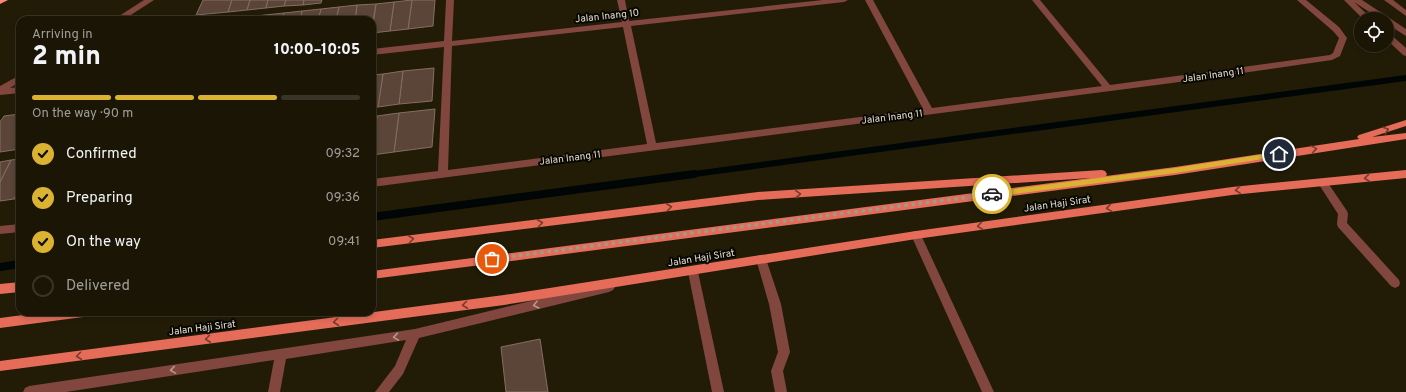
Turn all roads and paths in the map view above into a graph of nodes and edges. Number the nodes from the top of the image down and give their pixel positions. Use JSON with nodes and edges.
{"nodes":[{"id":1,"x":150,"y":0,"type":"edge"},
{"id":2,"x":450,"y":0,"type":"edge"},
{"id":3,"x":621,"y":0,"type":"edge"},
{"id":4,"x":844,"y":0,"type":"edge"},
{"id":5,"x":869,"y":0,"type":"edge"},
{"id":6,"x":1036,"y":0,"type":"edge"},
{"id":7,"x":1302,"y":0,"type":"edge"},
{"id":8,"x":1348,"y":0,"type":"edge"},
{"id":9,"x":1357,"y":0,"type":"edge"},
{"id":10,"x":1388,"y":0,"type":"edge"},
{"id":11,"x":1361,"y":12,"type":"edge"},
{"id":12,"x":1374,"y":12,"type":"edge"},
{"id":13,"x":1406,"y":14,"type":"edge"},
{"id":14,"x":124,"y":16,"type":"edge"},
{"id":15,"x":626,"y":24,"type":"junction"},
{"id":16,"x":1394,"y":25,"type":"edge"},
{"id":17,"x":1406,"y":33,"type":"edge"},
{"id":18,"x":1394,"y":42,"type":"edge"},
{"id":19,"x":448,"y":43,"type":"junction"},
{"id":20,"x":376,"y":52,"type":"edge"},
{"id":21,"x":1406,"y":53,"type":"edge"},
{"id":22,"x":16,"y":81,"type":"edge"},
{"id":23,"x":1108,"y":88,"type":"junction"},
{"id":24,"x":16,"y":90,"type":"edge"},
{"id":25,"x":0,"y":91,"type":"edge"},
{"id":26,"x":929,"y":111,"type":"junction"},
{"id":27,"x":1406,"y":123,"type":"edge"},
{"id":28,"x":1406,"y":136,"type":"edge"},
{"id":29,"x":1339,"y":145,"type":"junction"},
{"id":30,"x":652,"y":147,"type":"junction"},
{"id":31,"x":1175,"y":171,"type":"junction"},
{"id":32,"x":443,"y":173,"type":"junction"},
{"id":33,"x":1406,"y":174,"type":"edge"},
{"id":34,"x":376,"y":182,"type":"edge"},
{"id":35,"x":1323,"y":183,"type":"junction"},
{"id":36,"x":16,"y":228,"type":"edge"},
{"id":37,"x":0,"y":230,"type":"edge"},
{"id":38,"x":916,"y":236,"type":"junction"},
{"id":39,"x":376,"y":244,"type":"edge"},
{"id":40,"x":761,"y":259,"type":"junction"},
{"id":41,"x":693,"y":272,"type":"junction"},
{"id":42,"x":376,"y":274,"type":"edge"},
{"id":43,"x":656,"y":276,"type":"junction"},
{"id":44,"x":1395,"y":283,"type":"dead end"},
{"id":45,"x":16,"y":287,"type":"edge"},
{"id":46,"x":0,"y":289,"type":"edge"},
{"id":47,"x":53,"y":316,"type":"edge"},
{"id":48,"x":0,"y":323,"type":"edge"},
{"id":49,"x":415,"y":334,"type":"junction"},
{"id":50,"x":281,"y":354,"type":"junction"},
{"id":51,"x":0,"y":366,"type":"edge"},
{"id":52,"x":29,"y":392,"type":"edge"},
{"id":53,"x":274,"y":392,"type":"edge"},
{"id":54,"x":381,"y":392,"type":"edge"},
{"id":55,"x":718,"y":392,"type":"edge"},
{"id":56,"x":781,"y":392,"type":"edge"},
{"id":57,"x":988,"y":392,"type":"edge"}],
"edges":[{"from":1,"to":14,"type":"street"},
{"from":2,"to":19,"type":"street"},
{"from":3,"to":15,"type":"street"},
{"from":4,"to":15,"type":"street","name":"Jalan Inang 10"},
{"from":5,"to":26,"type":"street"},
{"from":6,"to":23,"type":"street"},
{"from":7,"to":23,"type":"street","name":"Jalan Inang 11"},
{"from":8,"to":11,"type":"street"},
{"from":9,"to":12,"type":"street"},
{"from":10,"to":13,"type":"street"},
{"from":15,"to":19,"type":"street","name":"Jalan Inang 10"},
{"from":15,"to":30,"type":"street"},
{"from":16,"to":17,"type":"street"},
{"from":18,"to":21,"type":"street"},
{"from":19,"to":20,"type":"street","name":"Jalan Inang 10"},
{"from":19,"to":32,"type":"street"},
{"from":22,"to":25,"type":"street"},
{"from":23,"to":26,"type":"street","name":"Jalan Inang 11"},
{"from":24,"to":25,"type":"street"},
{"from":26,"to":30,"type":"street","name":"Jalan Inang 11"},
{"from":29,"to":27,"type":"main road","one_way":true},
{"from":28,"to":29,"type":"main road","name":"Jalan Haji Sirat"},
{"from":31,"to":29,"type":"main road","name":"Jalan Haji Sirat","one_way":true},
{"from":30,"to":32,"type":"street","name":"Jalan Inang 11"},
{"from":39,"to":31,"type":"main road","one_way":true},
{"from":31,"to":42,"type":"main road","name":"Jalan Haji Sirat"},
{"from":32,"to":34,"type":"street","name":"Jalan Inang 11"},
{"from":33,"to":35,"type":"main road","name":"Jalan Haji Sirat","one_way":true},
{"from":35,"to":38,"type":"main road","name":"Jalan Haji Sirat","one_way":true},
{"from":35,"to":44,"type":"street"},
{"from":36,"to":37,"type":"street"},
{"from":38,"to":40,"type":"main road","name":"Jalan Haji Sirat"},
{"from":38,"to":57,"type":"street"},
{"from":40,"to":41,"type":"main road","name":"Jalan Haji Sirat"},
{"from":40,"to":56,"type":"street"},
{"from":41,"to":43,"type":"main road","name":"Jalan Haji Sirat"},
{"from":41,"to":55,"type":"street"},
{"from":43,"to":49,"type":"street","one_way":true},
{"from":43,"to":51,"type":"main road","name":"Jalan Haji Sirat","one_way":true},
{"from":45,"to":46,"type":"main road"},
{"from":47,"to":48,"type":"main road"},
{"from":49,"to":50,"type":"street","one_way":true},
{"from":49,"to":54,"type":"street"},
{"from":50,"to":52,"type":"street","one_way":true},
{"from":50,"to":53,"type":"street"}]}
